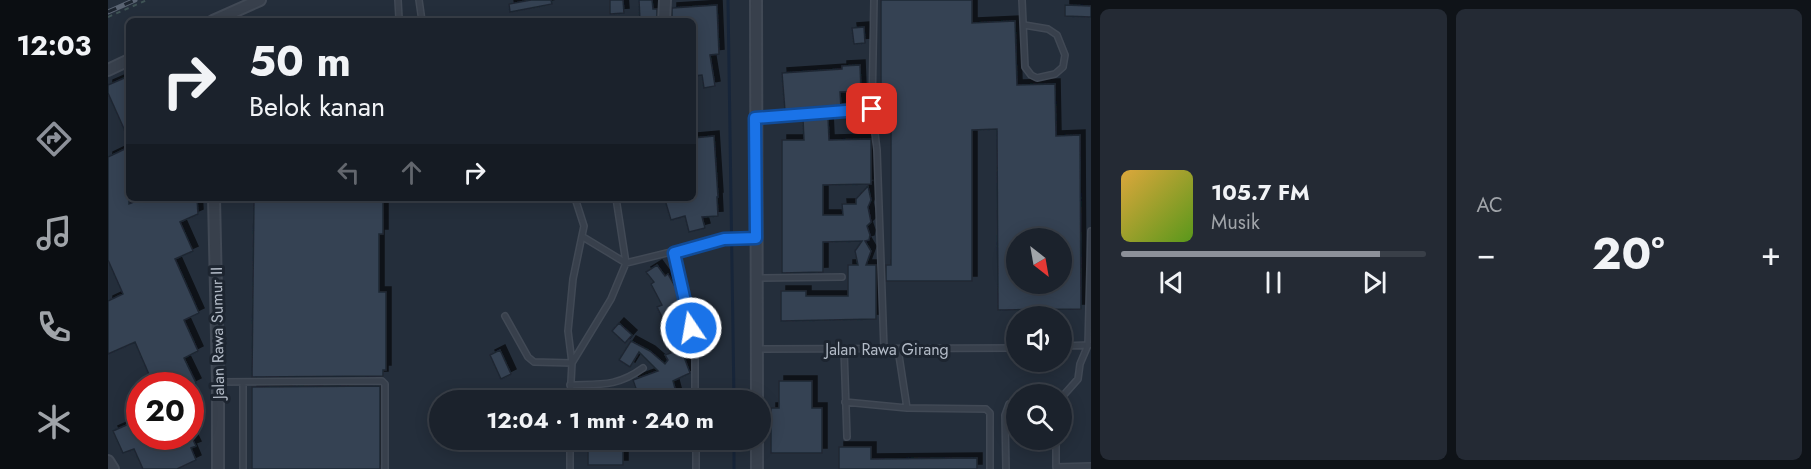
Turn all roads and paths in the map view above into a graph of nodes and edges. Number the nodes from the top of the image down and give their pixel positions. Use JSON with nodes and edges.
{"nodes":[{"id":1,"x":147,"y":0,"type":"edge"},
{"id":2,"x":260,"y":0,"type":"edge"},
{"id":3,"x":399,"y":0,"type":"edge"},
{"id":4,"x":419,"y":0,"type":"edge"},
{"id":5,"x":665,"y":0,"type":"edge"},
{"id":6,"x":756,"y":0,"type":"edge"},
{"id":7,"x":874,"y":0,"type":"edge"},
{"id":8,"x":1022,"y":0,"type":"edge"},
{"id":9,"x":108,"y":17,"type":"edge"},
{"id":10,"x":221,"y":18,"type":"edge"},
{"id":11,"x":399,"y":18,"type":"dead end"},
{"id":12,"x":422,"y":18,"type":"edge"},
{"id":13,"x":664,"y":18,"type":"edge"},
{"id":14,"x":1024,"y":25,"type":"junction"},
{"id":15,"x":126,"y":61,"type":"edge"},
{"id":16,"x":108,"y":70,"type":"edge"},
{"id":17,"x":872,"y":109,"type":"junction"},
{"id":18,"x":755,"y":118,"type":"junction"},
{"id":19,"x":214,"y":201,"type":"edge"},
{"id":20,"x":576,"y":201,"type":"edge"},
{"id":21,"x":616,"y":201,"type":"edge"},
{"id":22,"x":1091,"y":231,"type":"edge"},
{"id":23,"x":583,"y":237,"type":"junction"},
{"id":24,"x":756,"y":238,"type":"junction"},
{"id":25,"x":674,"y":253,"type":"junction"},
{"id":26,"x":626,"y":263,"type":"junction"},
{"id":27,"x":842,"y":277,"type":"dead end"},
{"id":28,"x":756,"y":278,"type":"junction"},
{"id":29,"x":505,"y":316,"type":"dead end"},
{"id":30,"x":1089,"y":345,"type":"edge"},
{"id":31,"x":1072,"y":346,"type":"edge"},
{"id":32,"x":1006,"y":348,"type":"edge"},
{"id":33,"x":756,"y":349,"type":"junction"},
{"id":34,"x":844,"y":349,"type":"junction"},
{"id":35,"x":884,"y":349,"type":"junction"},
{"id":36,"x":898,"y":349,"type":"junction"},
{"id":37,"x":572,"y":363,"type":"junction"},
{"id":38,"x":643,"y":368,"type":"dead end"},
{"id":39,"x":218,"y":382,"type":"junction"},
{"id":40,"x":243,"y":382,"type":"junction"},
{"id":41,"x":570,"y":385,"type":"junction"},
{"id":42,"x":1072,"y":386,"type":"edge"},
{"id":43,"x":570,"y":390,"type":"edge"},
{"id":44,"x":695,"y":390,"type":"edge"},
{"id":45,"x":757,"y":390,"type":"edge"},
{"id":46,"x":845,"y":402,"type":"junction"},
{"id":47,"x":907,"y":408,"type":"junction"},
{"id":48,"x":1006,"y":412,"type":"edge"},
{"id":49,"x":847,"y":437,"type":"dead end"},
{"id":50,"x":570,"y":450,"type":"edge"},
{"id":51,"x":696,"y":450,"type":"edge"},
{"id":52,"x":757,"y":450,"type":"edge"},
{"id":53,"x":1056,"y":450,"type":"edge"},
{"id":54,"x":108,"y":460,"type":"edge"},
{"id":55,"x":1091,"y":466,"type":"edge"},
{"id":56,"x":1056,"y":468,"type":"edge"},
{"id":57,"x":113,"y":469,"type":"edge"},
{"id":58,"x":218,"y":469,"type":"edge"},
{"id":59,"x":243,"y":469,"type":"edge"},
{"id":60,"x":385,"y":469,"type":"edge"},
{"id":61,"x":570,"y":469,"type":"edge"},
{"id":62,"x":696,"y":469,"type":"edge"},
{"id":63,"x":757,"y":469,"type":"edge"},
{"id":64,"x":990,"y":469,"type":"edge"},
{"id":65,"x":1006,"y":469,"type":"edge"}],
"edges":[{"from":1,"to":9,"type":"path"},
{"from":2,"to":10,"type":"street"},
{"from":3,"to":11,"type":"lane"},
{"from":4,"to":12,"type":"lane"},
{"from":5,"to":13,"type":"street"},
{"from":6,"to":18,"type":"street"},
{"from":7,"to":17,"type":"lane"},
{"from":8,"to":14,"type":"lane"},
{"from":14,"to":14,"type":"lane"},
{"from":15,"to":16,"type":"street"},
{"from":17,"to":18,"type":"lane"},
{"from":17,"to":35,"type":"lane"},
{"from":18,"to":24,"type":"street"},
{"from":19,"to":39,"type":"street","name":"Jalan Rawa Sumur II"},
{"from":20,"to":23,"type":"lane"},
{"from":21,"to":26,"type":"lane"},
{"from":22,"to":30,"type":"lane"},
{"from":23,"to":26,"type":"lane"},
{"from":23,"to":37,"type":"lane"},
{"from":24,"to":25,"type":"lane"},
{"from":24,"to":28,"type":"street"},
{"from":25,"to":26,"type":"lane"},
{"from":25,"to":44,"type":"lane"},
{"from":26,"to":37,"type":"lane"},
{"from":27,"to":28,"type":"lane"},
{"from":28,"to":33,"type":"street"},
{"from":29,"to":37,"type":"lane"},
{"from":30,"to":31,"type":"lane"},
{"from":30,"to":42,"type":"lane"},
{"from":32,"to":36,"type":"lane","name":"Jalan Rawa Girang"},
{"from":33,"to":34,"type":"lane","name":"Jalan Rawa Girang"},
{"from":33,"to":45,"type":"street"},
{"from":34,"to":35,"type":"lane","name":"Jalan Rawa Girang"},
{"from":34,"to":46,"type":"lane"},
{"from":35,"to":36,"type":"lane","name":"Jalan Rawa Girang"},
{"from":36,"to":47,"type":"lane"},
{"from":37,"to":41,"type":"lane"},
{"from":38,"to":41,"type":"lane"},
{"from":39,"to":40,"type":"lane"},
{"from":39,"to":58,"type":"street","name":"Jalan Rawa Sumur II"},
{"from":40,"to":59,"type":"lane"},
{"from":40,"to":60,"type":"lane"},
{"from":41,"to":43,"type":"lane"},
{"from":46,"to":47,"type":"lane"},
{"from":46,"to":49,"type":"lane"},
{"from":47,"to":64,"type":"lane"},
{"from":48,"to":65,"type":"lane"},
{"from":50,"to":61,"type":"lane"},
{"from":51,"to":62,"type":"lane"},
{"from":52,"to":63,"type":"street"},
{"from":53,"to":56,"type":"lane"},
{"from":54,"to":57,"type":"street"},
{"from":55,"to":56,"type":"lane"}]}
